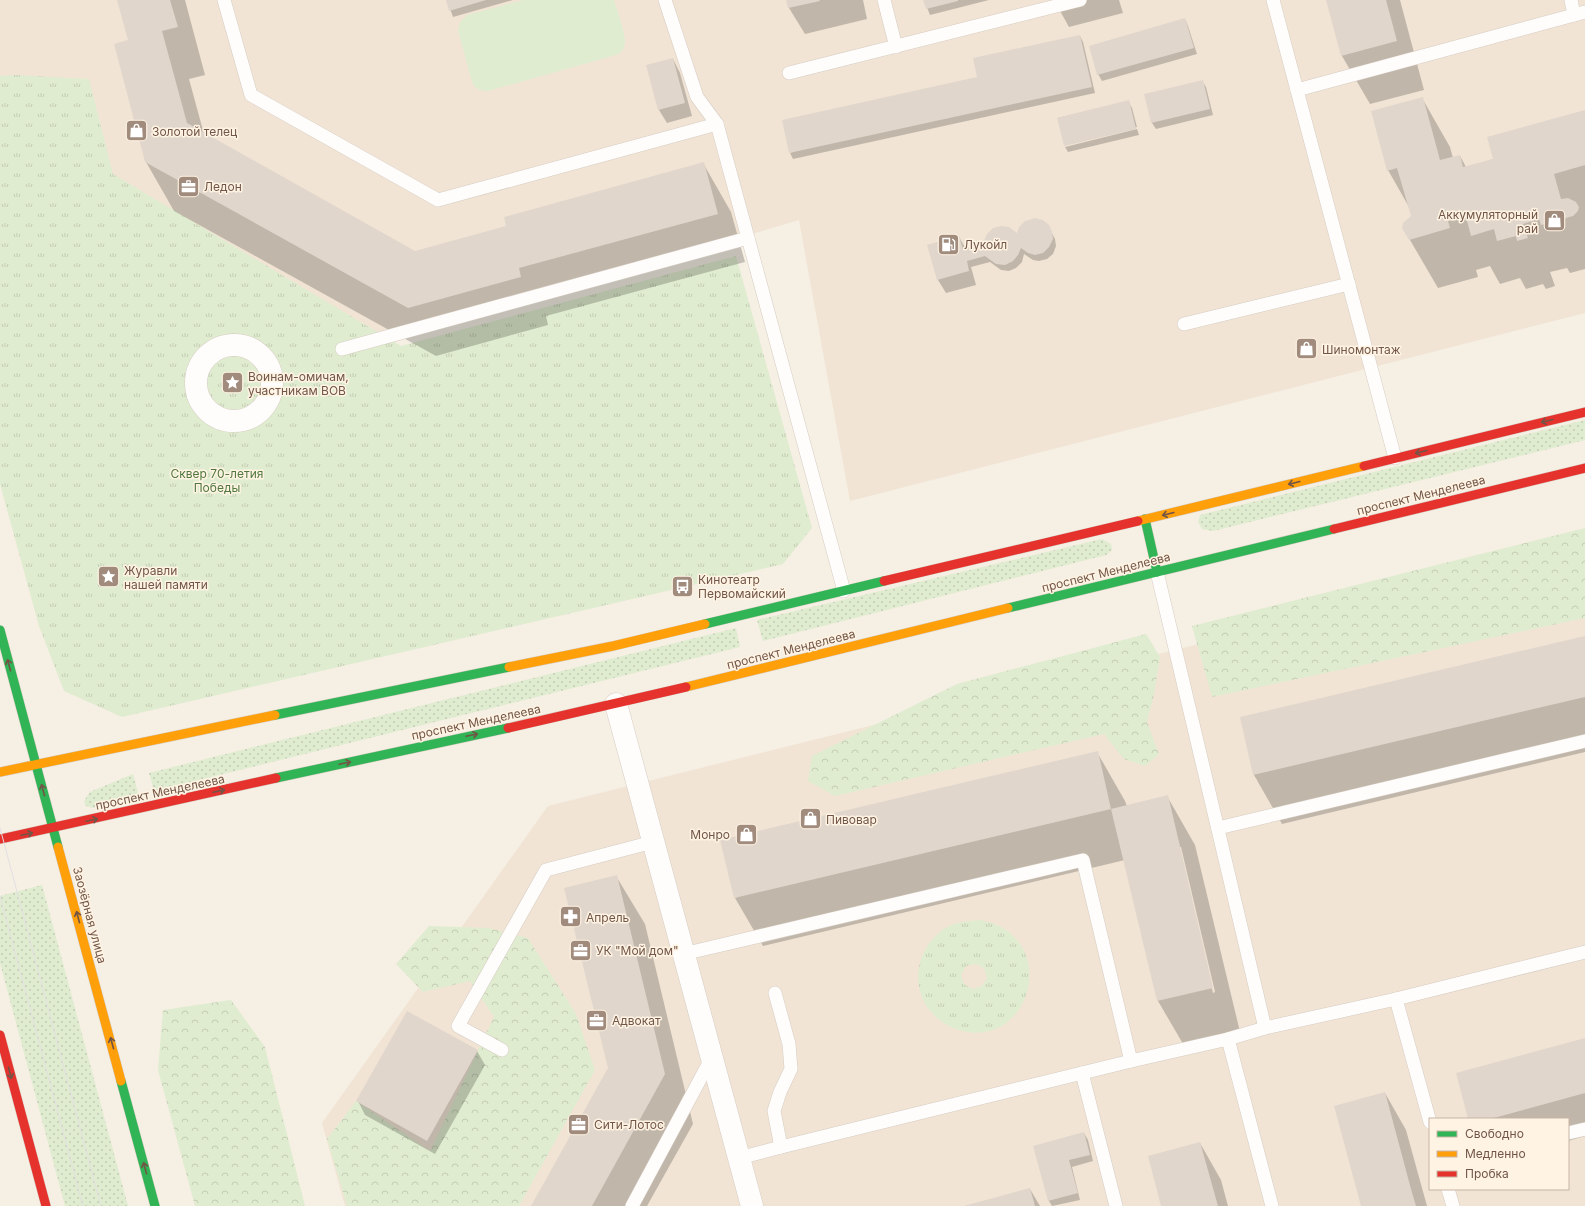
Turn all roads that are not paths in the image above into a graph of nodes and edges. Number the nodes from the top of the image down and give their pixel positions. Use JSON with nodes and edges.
{"nodes":[{"id":1,"x":224,"y":0,"type":"edge"},
{"id":2,"x":665,"y":0,"type":"edge"},
{"id":3,"x":884,"y":0,"type":"edge"},
{"id":4,"x":1080,"y":0,"type":"edge"},
{"id":5,"x":1273,"y":0,"type":"edge"},
{"id":6,"x":1570,"y":0,"type":"edge"},
{"id":7,"x":1580,"y":14,"type":"edge"},
{"id":8,"x":896,"y":47,"type":"junction"},
{"id":9,"x":789,"y":73,"type":"dead end"},
{"id":10,"x":1297,"y":90,"type":"junction"},
{"id":11,"x":717,"y":124,"type":"junction"},
{"id":12,"x":748,"y":238,"type":"junction"},
{"id":13,"x":1349,"y":284,"type":"junction"},
{"id":14,"x":1184,"y":324,"type":"dead end"},
{"id":15,"x":342,"y":349,"type":"dead end"},
{"id":16,"x":1585,"y":412,"type":"edge"},
{"id":17,"x":1395,"y":458,"type":"junction"},
{"id":18,"x":1585,"y":468,"type":"edge"},
{"id":19,"x":1145,"y":519,"type":"junction"},
{"id":20,"x":1157,"y":572,"type":"junction"},
{"id":21,"x":844,"y":591,"type":"junction"},
{"id":22,"x":0,"y":630,"type":"edge"},
{"id":23,"x":616,"y":704,"type":"junction"},
{"id":24,"x":1585,"y":741,"type":"edge"},
{"id":25,"x":36,"y":764,"type":"junction"},
{"id":26,"x":0,"y":772,"type":"edge"},
{"id":27,"x":54,"y":828,"type":"junction"},
{"id":28,"x":1218,"y":828,"type":"junction"},
{"id":29,"x":0,"y":839,"type":"edge"},
{"id":30,"x":653,"y":842,"type":"junction"},
{"id":31,"x":1585,"y":952,"type":"edge"},
{"id":32,"x":683,"y":954,"type":"junction"},
{"id":33,"x":775,"y":993,"type":"dead end"},
{"id":34,"x":1396,"y":999,"type":"junction"},
{"id":35,"x":1265,"y":1028,"type":"junction"},
{"id":36,"x":0,"y":1035,"type":"edge"},
{"id":37,"x":1228,"y":1039,"type":"junction"},
{"id":38,"x":502,"y":1050,"type":"dead end"},
{"id":39,"x":711,"y":1059,"type":"junction"},
{"id":40,"x":1131,"y":1061,"type":"junction"},
{"id":41,"x":1082,"y":1073,"type":"junction"},
{"id":42,"x":1429,"y":1118,"type":"edge"},
{"id":43,"x":1585,"y":1129,"type":"edge"},
{"id":44,"x":1569,"y":1133,"type":"edge"},
{"id":45,"x":781,"y":1147,"type":"junction"},
{"id":46,"x":739,"y":1158,"type":"junction"},
{"id":47,"x":1448,"y":1190,"type":"edge"},
{"id":48,"x":46,"y":1206,"type":"edge"},
{"id":49,"x":155,"y":1206,"type":"edge"},
{"id":50,"x":632,"y":1206,"type":"edge"},
{"id":51,"x":752,"y":1206,"type":"edge"},
{"id":52,"x":1116,"y":1206,"type":"edge"},
{"id":53,"x":1272,"y":1206,"type":"edge"},
{"id":54,"x":1453,"y":1206,"type":"edge"}],
"edges":[{"from":1,"to":11,"type":"lane"},
{"from":2,"to":11,"type":"lane"},
{"from":3,"to":8,"type":"lane"},
{"from":4,"to":8,"type":"lane"},
{"from":5,"to":10,"type":"lane"},
{"from":6,"to":7,"type":"lane"},
{"from":7,"to":10,"type":"lane"},
{"from":8,"to":9,"type":"lane"},
{"from":10,"to":13,"type":"lane"},
{"from":11,"to":12,"type":"lane"},
{"from":12,"to":15,"type":"lane"},
{"from":12,"to":21,"type":"lane"},
{"from":13,"to":14,"type":"lane"},
{"from":13,"to":17,"type":"lane"},
{"from":16,"to":17,"type":"main road","one_way":true},
{"from":17,"to":19,"type":"main road","one_way":true},
{"from":18,"to":20,"type":"main road","name":"проспект Менделеева"},
{"from":19,"to":20,"type":"main road"},
{"from":19,"to":21,"type":"main road"},
{"from":20,"to":23,"type":"main road","name":"проспект Менделеева"},
{"from":20,"to":28,"type":"lane"},
{"from":21,"to":25,"type":"main road"},
{"from":25,"to":22,"type":"main road","name":"Заозёрная улица","one_way":true},
{"from":27,"to":23,"type":"main road","name":"проспект Менделеева","one_way":true},
{"from":23,"to":30,"type":"street"},
{"from":24,"to":28,"type":"lane"},
{"from":25,"to":26,"type":"main road"},
{"from":27,"to":25,"type":"main road","name":"Заозёрная улица","one_way":true},
{"from":29,"to":27,"type":"main road","name":"проспект Менделеева","one_way":true},
{"from":49,"to":27,"type":"main road","name":"Заозёрная улица","one_way":true},
{"from":28,"to":35,"type":"lane"},
{"from":30,"to":32,"type":"street"},
{"from":30,"to":38,"type":"lane"},
{"from":31,"to":34,"type":"lane"},
{"from":32,"to":39,"type":"street"},
{"from":32,"to":40,"type":"lane"},
{"from":33,"to":45,"type":"lane"},
{"from":34,"to":35,"type":"lane"},
{"from":34,"to":42,"type":"lane"},
{"from":35,"to":37,"type":"lane"},
{"from":36,"to":48,"type":"main road","one_way":true},
{"from":37,"to":40,"type":"lane"},
{"from":37,"to":53,"type":"lane"},
{"from":39,"to":46,"type":"street"},
{"from":39,"to":50,"type":"lane"},
{"from":40,"to":41,"type":"lane"},
{"from":41,"to":45,"type":"lane"},
{"from":41,"to":52,"type":"lane"},
{"from":43,"to":44,"type":"lane"},
{"from":45,"to":46,"type":"lane"},
{"from":46,"to":51,"type":"street"},
{"from":47,"to":54,"type":"lane"}]}
